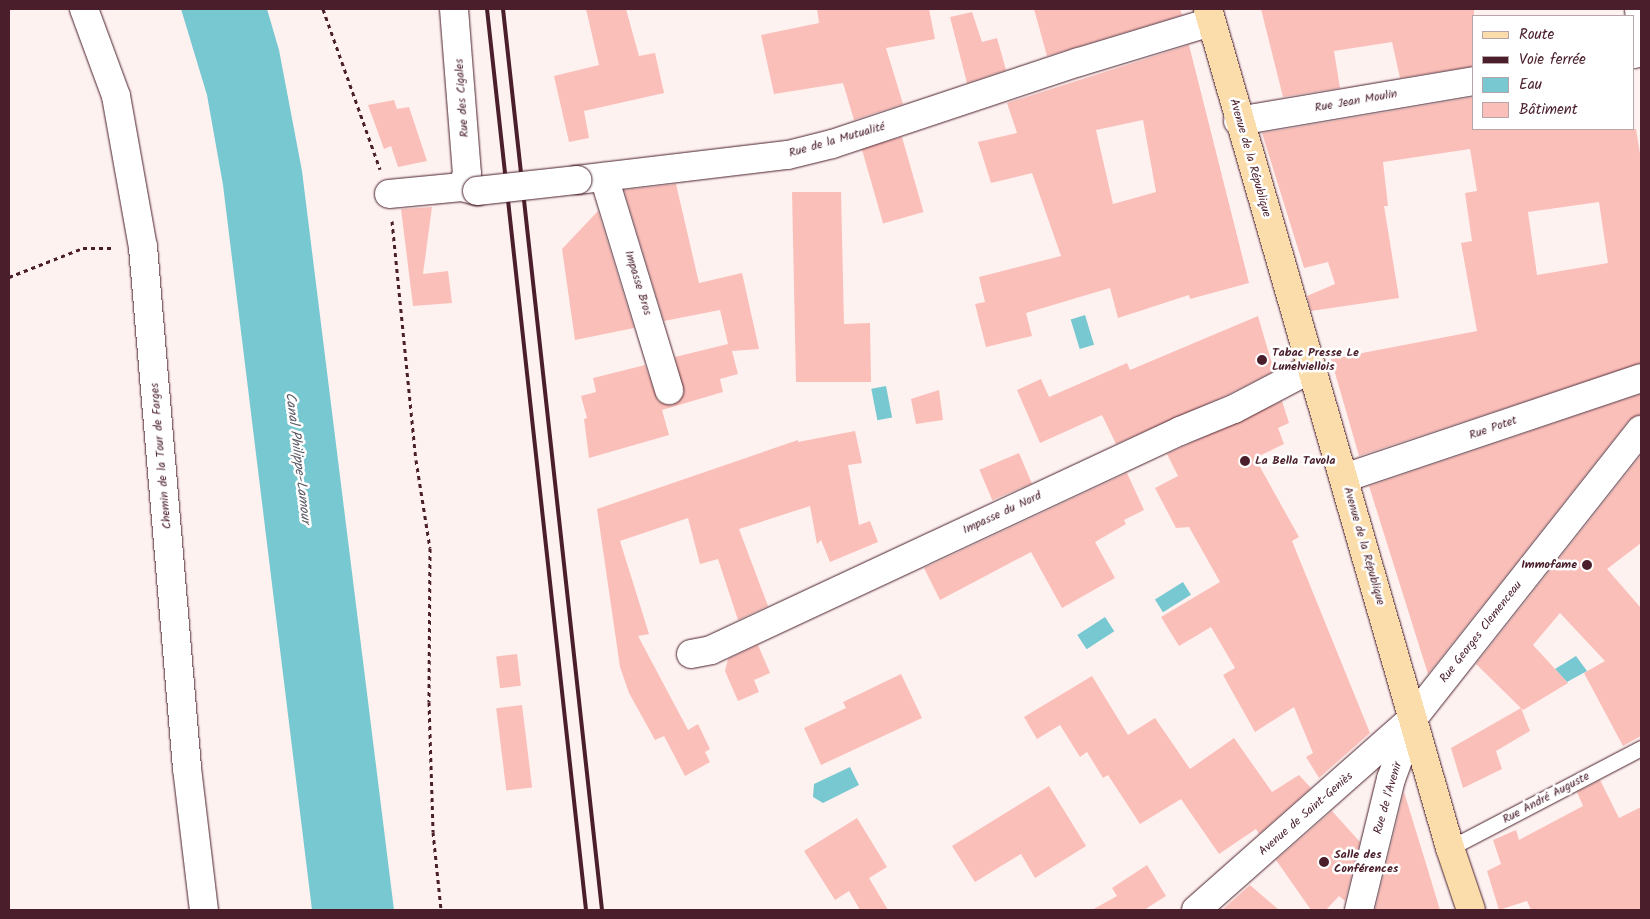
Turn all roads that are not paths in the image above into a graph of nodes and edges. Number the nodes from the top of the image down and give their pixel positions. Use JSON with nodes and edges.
{"nodes":[{"id":1,"x":84,"y":9,"type":"edge"},
{"id":2,"x":454,"y":9,"type":"edge"},
{"id":3,"x":1209,"y":16,"type":"edge"},
{"id":4,"x":1472,"y":81,"type":"edge"},
{"id":5,"x":1238,"y":120,"type":"junction"},
{"id":6,"x":604,"y":177,"type":"junction"},
{"id":7,"x":469,"y":189,"type":"junction"},
{"id":8,"x":389,"y":194,"type":"road end"},
{"id":9,"x":1312,"y":368,"type":"junction"},
{"id":10,"x":1641,"y":378,"type":"edge"},
{"id":11,"x":669,"y":390,"type":"dead end"},
{"id":12,"x":1641,"y":430,"type":"edge"},
{"id":13,"x":1344,"y":478,"type":"junction"},
{"id":14,"x":691,"y":654,"type":"dead end"},
{"id":15,"x":1414,"y":717,"type":"junction"},
{"id":16,"x":1641,"y":748,"type":"edge"},
{"id":17,"x":1450,"y":848,"type":"junction"},
{"id":18,"x":204,"y":910,"type":"edge"},
{"id":19,"x":1196,"y":910,"type":"edge"},
{"id":20,"x":1359,"y":910,"type":"edge"},
{"id":21,"x":1471,"y":910,"type":"edge"}],
"edges":[{"from":1,"to":18,"type":"street","name":"Chemin de la Tour de Farges"},
{"from":2,"to":7,"type":"street","name":"Rue des Cigales"},
{"from":3,"to":5,"type":"main road","name":"Avenue de la République"},
{"from":3,"to":6,"type":"street","name":"Rue de la Mutualité"},
{"from":4,"to":5,"type":"street","name":"Rue Jean Moulin"},
{"from":5,"to":9,"type":"main road","name":"Avenue de la République"},
{"from":6,"to":7,"type":"street","name":"Rue de la Mutualité","bridge":true},
{"from":6,"to":11,"type":"street","name":"Impasse Bros"},
{"from":7,"to":8,"type":"street","name":"Rue de la Mutualité"},
{"from":9,"to":13,"type":"main road","name":"Avenue de la République"},
{"from":9,"to":14,"type":"street","name":"Impasse du Nord"},
{"from":10,"to":13,"type":"street","name":"Rue Potet"},
{"from":12,"to":15,"type":"street","name":"Rue Georges Clemenceau"},
{"from":13,"to":15,"type":"main road","name":"Avenue de la République"},
{"from":15,"to":17,"type":"main road","name":"Avenue de la République"},
{"from":15,"to":19,"type":"street","name":"Avenue de Saint-Geniès"},
{"from":15,"to":20,"type":"street","name":"Rue de l'Avenir"},
{"from":16,"to":17,"type":"lane","name":"Rue André Auguste"},
{"from":17,"to":21,"type":"main road","name":"Avenue de la République"}]}
